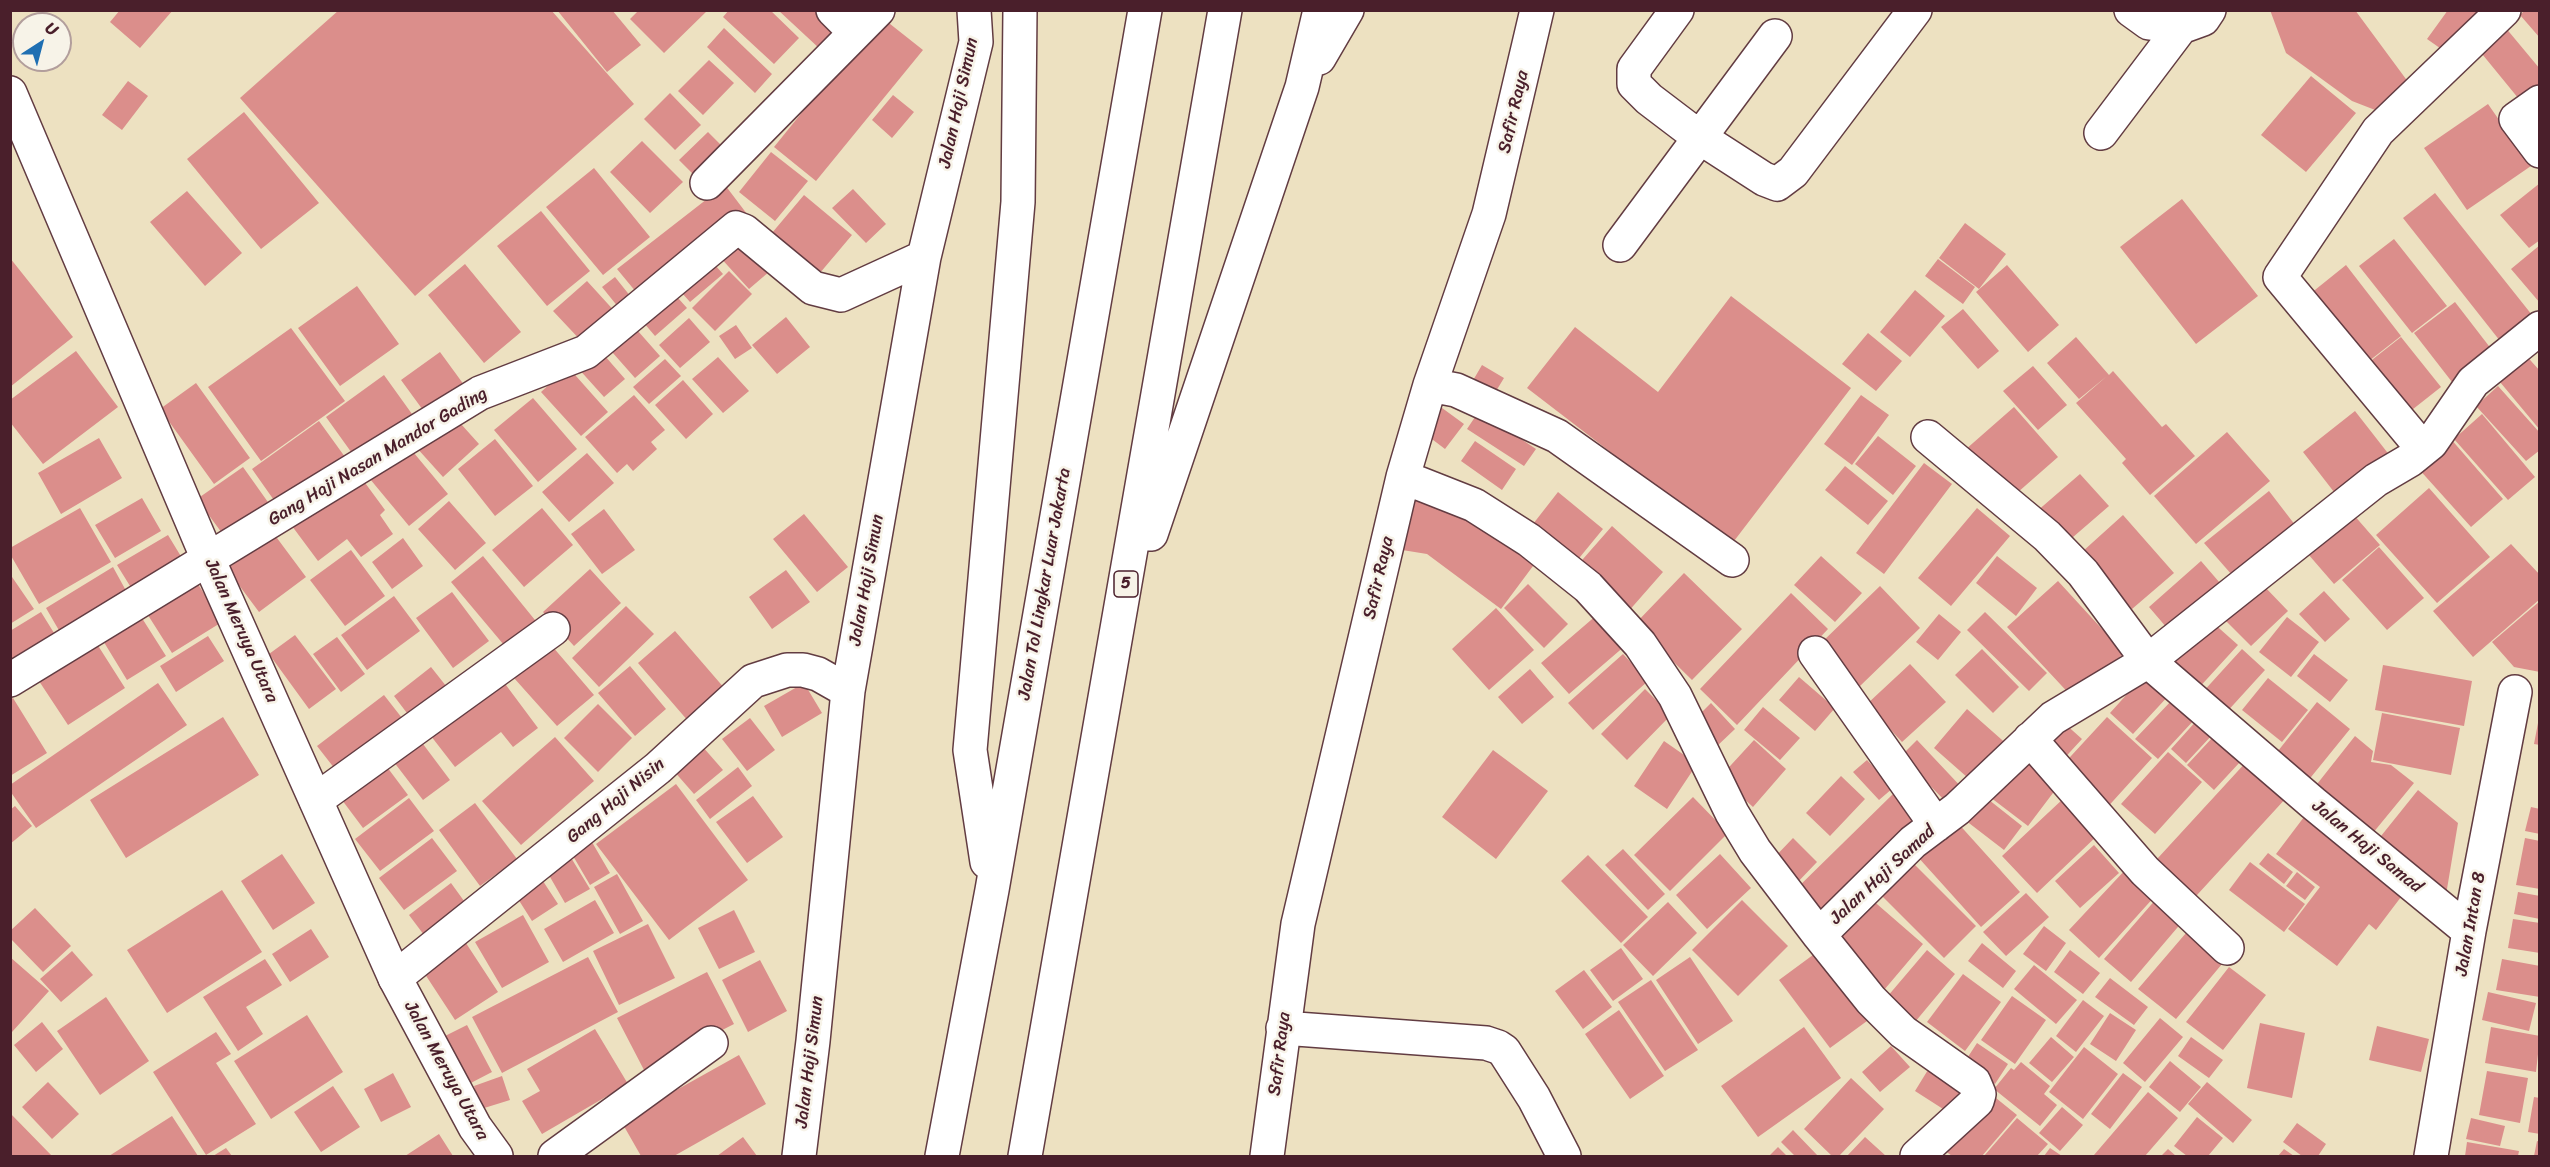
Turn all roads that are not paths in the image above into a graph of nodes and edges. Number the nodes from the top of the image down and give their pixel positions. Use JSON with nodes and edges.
{"nodes":[{"id":1,"x":974,"y":10,"type":"edge"},
{"id":2,"x":1020,"y":10,"type":"edge"},
{"id":3,"x":1145,"y":10,"type":"edge"},
{"id":4,"x":1225,"y":10,"type":"edge"},
{"id":5,"x":1320,"y":10,"type":"edge"},
{"id":6,"x":1347,"y":10,"type":"edge"},
{"id":7,"x":1537,"y":10,"type":"edge"},
{"id":8,"x":1677,"y":10,"type":"edge"},
{"id":9,"x":1915,"y":10,"type":"edge"},
{"id":10,"x":2131,"y":10,"type":"edge"},
{"id":11,"x":2209,"y":10,"type":"edge"},
{"id":12,"x":2504,"y":10,"type":"edge"},
{"id":13,"x":856,"y":18,"type":"edge"},
{"id":14,"x":2181,"y":27,"type":"junction"},
{"id":15,"x":1775,"y":36,"type":"dead end"},
{"id":16,"x":1302,"y":87,"type":"junction"},
{"id":17,"x":10,"y":93,"type":"edge"},
{"id":18,"x":2540,"y":102,"type":"edge"},
{"id":19,"x":2100,"y":133,"type":"dead end"},
{"id":20,"x":1699,"y":136,"type":"junction"},
{"id":21,"x":2540,"y":151,"type":"edge"},
{"id":22,"x":707,"y":183,"type":"dead end"},
{"id":23,"x":1620,"y":245,"type":"dead end"},
{"id":24,"x":924,"y":257,"type":"junction"},
{"id":25,"x":2540,"y":328,"type":"edge"},
{"id":26,"x":1430,"y":385,"type":"junction"},
{"id":27,"x":1928,"y":437,"type":"dead end"},
{"id":28,"x":2423,"y":449,"type":"junction"},
{"id":29,"x":1403,"y":477,"type":"junction"},
{"id":30,"x":208,"y":559,"type":"junction"},
{"id":31,"x":1732,"y":560,"type":"dead end"},
{"id":32,"x":553,"y":629,"type":"dead end"},
{"id":33,"x":1118,"y":630,"type":"junction"},
{"id":34,"x":1815,"y":653,"type":"dead end"},
{"id":35,"x":2148,"y":661,"type":"junction"},
{"id":36,"x":10,"y":680,"type":"edge"},
{"id":37,"x":848,"y":691,"type":"junction"},
{"id":38,"x":2515,"y":692,"type":"dead end"},
{"id":39,"x":2030,"y":739,"type":"junction"},
{"id":40,"x":316,"y":800,"type":"junction"},
{"id":41,"x":1936,"y":825,"type":"junction"},
{"id":42,"x":992,"y":890,"type":"junction"},
{"id":43,"x":2469,"y":931,"type":"junction"},
{"id":44,"x":1819,"y":935,"type":"junction"},
{"id":45,"x":2227,"y":948,"type":"dead end"},
{"id":46,"x":394,"y":978,"type":"junction"},
{"id":47,"x":1283,"y":1028,"type":"junction"},
{"id":48,"x":711,"y":1043,"type":"dead end"},
{"id":49,"x":496,"y":1156,"type":"edge"},
{"id":50,"x":555,"y":1156,"type":"edge"},
{"id":51,"x":799,"y":1156,"type":"edge"},
{"id":52,"x":942,"y":1156,"type":"edge"},
{"id":53,"x":1025,"y":1156,"type":"edge"},
{"id":54,"x":1267,"y":1156,"type":"edge"},
{"id":55,"x":1564,"y":1156,"type":"edge"},
{"id":56,"x":1917,"y":1156,"type":"edge"},
{"id":57,"x":2432,"y":1156,"type":"edge"}],
"edges":[{"from":1,"to":24,"type":"main road","name":"Jalan Haji Simun"},
{"from":2,"to":42,"type":"main road"},
{"from":3,"to":42,"type":"main road","name":"Jalan Tol Lingkar Luar Jakarta"},
{"from":4,"to":33,"type":"main road","number":"5"},
{"from":5,"to":16,"type":"main road"},
{"from":6,"to":16,"type":"main road"},
{"from":7,"to":26,"type":"main road","name":"Safir Raya"},
{"from":8,"to":20,"type":"main road"},
{"from":9,"to":20,"type":"main road"},
{"from":10,"to":14,"type":"main road"},
{"from":11,"to":14,"type":"main road"},
{"from":12,"to":28,"type":"main road"},
{"from":13,"to":22,"type":"main road"},
{"from":14,"to":19,"type":"main road"},
{"from":15,"to":20,"type":"main road"},
{"from":16,"to":33,"type":"main road"},
{"from":17,"to":30,"type":"main road","name":"Jalan Meruya Utara"},
{"from":18,"to":21,"type":"main road"},
{"from":20,"to":23,"type":"main road"},
{"from":24,"to":30,"type":"main road","name":"Gang Haji Nasan Mandor Gading"},
{"from":24,"to":37,"type":"main road","name":"Jalan Haji Simun"},
{"from":25,"to":28,"type":"main road"},
{"from":26,"to":29,"type":"main road","name":"Safir Raya"},
{"from":26,"to":31,"type":"main road"},
{"from":27,"to":35,"type":"main road"},
{"from":28,"to":35,"type":"main road"},
{"from":29,"to":44,"type":"main road","name":"Jalan Haji Samad"},
{"from":29,"to":47,"type":"main road","name":"Safir Raya"},
{"from":30,"to":36,"type":"main road","name":"Gang Haji Nasan Mandor Gading"},
{"from":30,"to":40,"type":"main road","name":"Jalan Meruya Utara"},
{"from":32,"to":40,"type":"main road"},
{"from":33,"to":53,"type":"main road","number":"5"},
{"from":34,"to":41,"type":"main road"},
{"from":35,"to":39,"type":"main road","name":"Jalan Haji Samad"},
{"from":35,"to":43,"type":"main road","name":"Jalan Haji Samad"},
{"from":37,"to":46,"type":"main road","name":"Gang Haji Nisin"},
{"from":37,"to":51,"type":"main road","name":"Jalan Haji Simun"},
{"from":38,"to":43,"type":"main road","name":"Jalan Intan 8"},
{"from":39,"to":41,"type":"main road","name":"Jalan Haji Samad"},
{"from":39,"to":45,"type":"main road"},
{"from":40,"to":46,"type":"main road","name":"Jalan Meruya Utara"},
{"from":41,"to":44,"type":"main road","name":"Jalan Haji Samad"},
{"from":42,"to":52,"type":"main road","name":"Jalan Tol Lingkar Luar Jakarta"},
{"from":43,"to":57,"type":"main road","name":"Jalan Intan 8"},
{"from":44,"to":56,"type":"main road"},
{"from":46,"to":49,"type":"main road","name":"Jalan Meruya Utara"},
{"from":47,"to":54,"type":"main road","name":"Safir Raya"},
{"from":47,"to":55,"type":"main road"},
{"from":48,"to":50,"type":"main road"}]}
